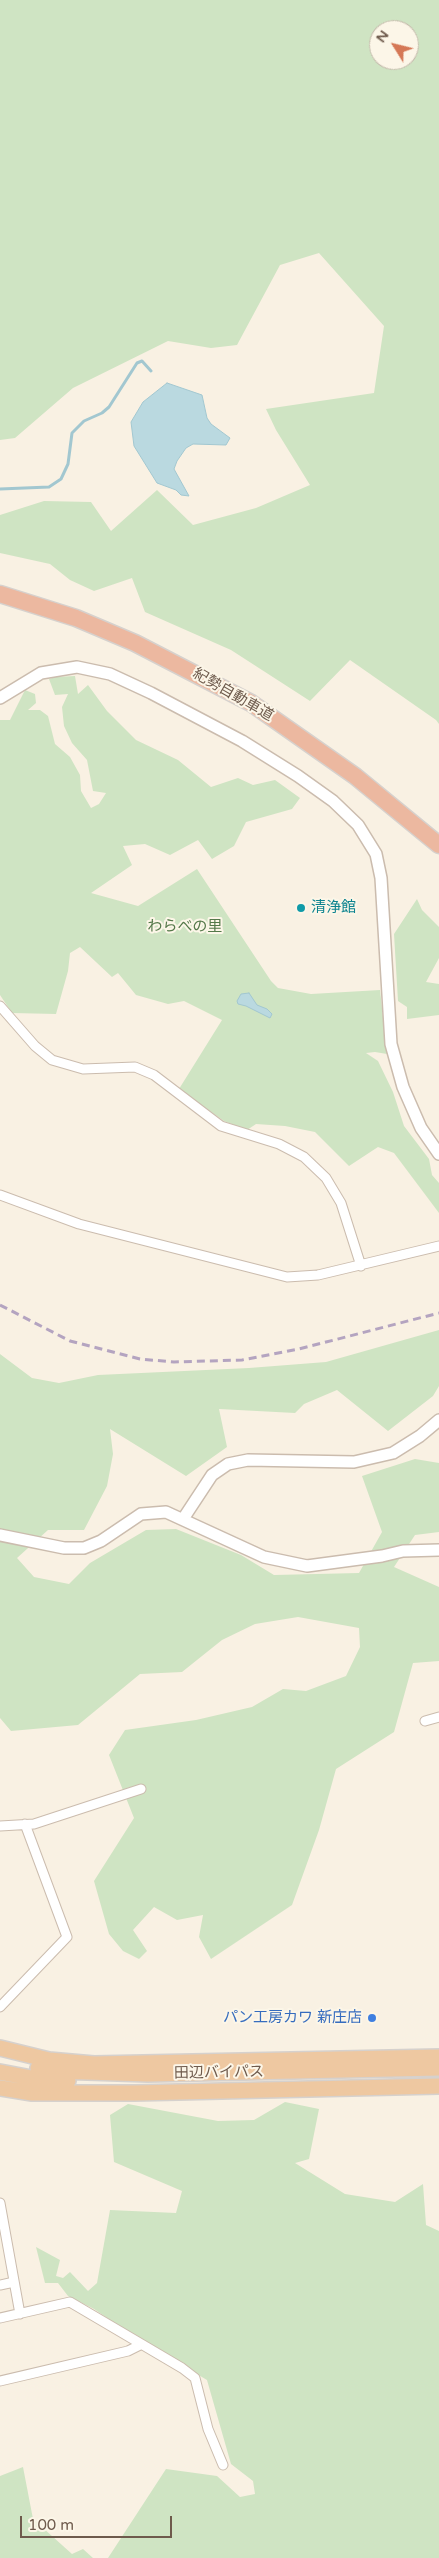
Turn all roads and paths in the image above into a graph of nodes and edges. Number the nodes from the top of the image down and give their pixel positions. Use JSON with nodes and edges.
{"nodes":[{"id":1,"x":0,"y":594,"type":"edge"},
{"id":2,"x":0,"y":698,"type":"edge"},
{"id":3,"x":439,"y":845,"type":"edge"},
{"id":4,"x":0,"y":1006,"type":"edge"},
{"id":5,"x":439,"y":1154,"type":"edge"},
{"id":6,"x":0,"y":1195,"type":"edge"},
{"id":7,"x":439,"y":1246,"type":"edge"},
{"id":8,"x":361,"y":1266,"type":"junction"},
{"id":9,"x":439,"y":1420,"type":"edge"},
{"id":10,"x":183,"y":1519,"type":"junction"},
{"id":11,"x":0,"y":1535,"type":"edge"},
{"id":12,"x":439,"y":1550,"type":"edge"},
{"id":13,"x":439,"y":1718,"type":"edge"},
{"id":14,"x":425,"y":1721,"type":"dead end"},
{"id":15,"x":141,"y":1789,"type":"dead end"},
{"id":16,"x":25,"y":1824,"type":"junction"},
{"id":17,"x":0,"y":1826,"type":"edge"},
{"id":18,"x":0,"y":2007,"type":"edge"},
{"id":19,"x":0,"y":2048,"type":"edge"},
{"id":20,"x":439,"y":2057,"type":"edge"},
{"id":21,"x":0,"y":2059,"type":"edge"},
{"id":22,"x":439,"y":2068,"type":"edge"},
{"id":23,"x":0,"y":2072,"type":"edge"},
{"id":24,"x":315,"y":2074,"type":"junction"},
{"id":25,"x":439,"y":2076,"type":"edge"},
{"id":26,"x":439,"y":2086,"type":"edge"},
{"id":27,"x":0,"y":2088,"type":"edge"},
{"id":28,"x":0,"y":2202,"type":"edge"},
{"id":29,"x":14,"y":2282,"type":"junction"},
{"id":30,"x":0,"y":2285,"type":"edge"},
{"id":31,"x":20,"y":2314,"type":"junction"},
{"id":32,"x":0,"y":2318,"type":"edge"},
{"id":33,"x":140,"y":2345,"type":"junction"},
{"id":34,"x":0,"y":2381,"type":"edge"},
{"id":35,"x":223,"y":2465,"type":"dead end"}],
"edges":[{"from":1,"to":3,"type":"highway","name":"紀勢自動車道"},
{"from":2,"to":5,"type":"street"},
{"from":4,"to":8,"type":"street"},
{"from":6,"to":8,"type":"street"},
{"from":7,"to":8,"type":"street"},
{"from":9,"to":10,"type":"street"},
{"from":10,"to":11,"type":"street"},
{"from":10,"to":12,"type":"street"},
{"from":13,"to":14,"type":"street"},
{"from":15,"to":16,"type":"street"},
{"from":16,"to":17,"type":"street"},
{"from":16,"to":18,"type":"street"},
{"from":19,"to":20,"type":"highway"},
{"from":21,"to":24,"type":"highway","name":"田辺バイパス"},
{"from":22,"to":24,"type":"highway","name":"田辺バイパス"},
{"from":23,"to":24,"type":"highway","name":"田辺バイパス"},
{"from":24,"to":25,"type":"highway","name":"田辺バイパス"},
{"from":26,"to":27,"type":"highway"},
{"from":28,"to":29,"type":"street"},
{"from":29,"to":30,"type":"street"},
{"from":29,"to":31,"type":"street"},
{"from":31,"to":32,"type":"street"},
{"from":31,"to":33,"type":"street"},
{"from":33,"to":34,"type":"street"},
{"from":33,"to":35,"type":"street"}]}
